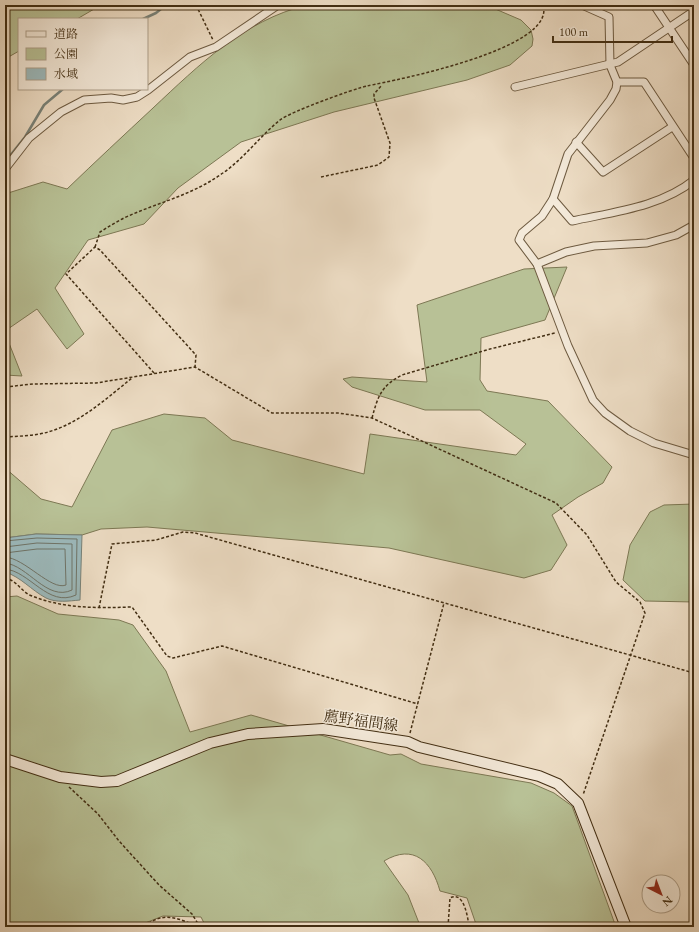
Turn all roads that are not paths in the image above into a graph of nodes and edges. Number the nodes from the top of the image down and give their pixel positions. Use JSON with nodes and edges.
{"nodes":[{"id":1,"x":278,"y":5,"type":"edge"},
{"id":2,"x":582,"y":5,"type":"edge"},
{"id":3,"x":654,"y":5,"type":"edge"},
{"id":4,"x":694,"y":11,"type":"edge"},
{"id":5,"x":669,"y":28,"type":"junction"},
{"id":6,"x":610,"y":65,"type":"junction"},
{"id":7,"x":694,"y":65,"type":"edge"},
{"id":8,"x":617,"y":82,"type":"junction"},
{"id":9,"x":515,"y":87,"type":"dead end"},
{"id":10,"x":672,"y":127,"type":"junction"},
{"id":11,"x":576,"y":142,"type":"junction"},
{"id":12,"x":694,"y":158,"type":"edge"},
{"id":13,"x":5,"y":169,"type":"edge"},
{"id":14,"x":694,"y":180,"type":"edge"},
{"id":15,"x":553,"y":199,"type":"junction"},
{"id":16,"x":694,"y":225,"type":"edge"},
{"id":17,"x":538,"y":264,"type":"junction"},
{"id":18,"x":694,"y":455,"type":"edge"},
{"id":19,"x":5,"y":759,"type":"edge"},
{"id":20,"x":626,"y":927,"type":"edge"}],
"edges":[{"from":1,"to":13,"type":"street"},
{"from":2,"to":6,"type":"street"},
{"from":3,"to":5,"type":"street"},
{"from":4,"to":5,"type":"street"},
{"from":5,"to":6,"type":"street"},
{"from":5,"to":7,"type":"street"},
{"from":6,"to":8,"type":"street"},
{"from":6,"to":9,"type":"street"},
{"from":8,"to":10,"type":"street"},
{"from":8,"to":11,"type":"street"},
{"from":10,"to":11,"type":"street"},
{"from":10,"to":12,"type":"street"},
{"from":11,"to":15,"type":"street"},
{"from":14,"to":15,"type":"street"},
{"from":15,"to":17,"type":"street"},
{"from":16,"to":17,"type":"street"},
{"from":17,"to":18,"type":"street"},
{"from":19,"to":20,"type":"main road","name":"薦野福間線"}]}
